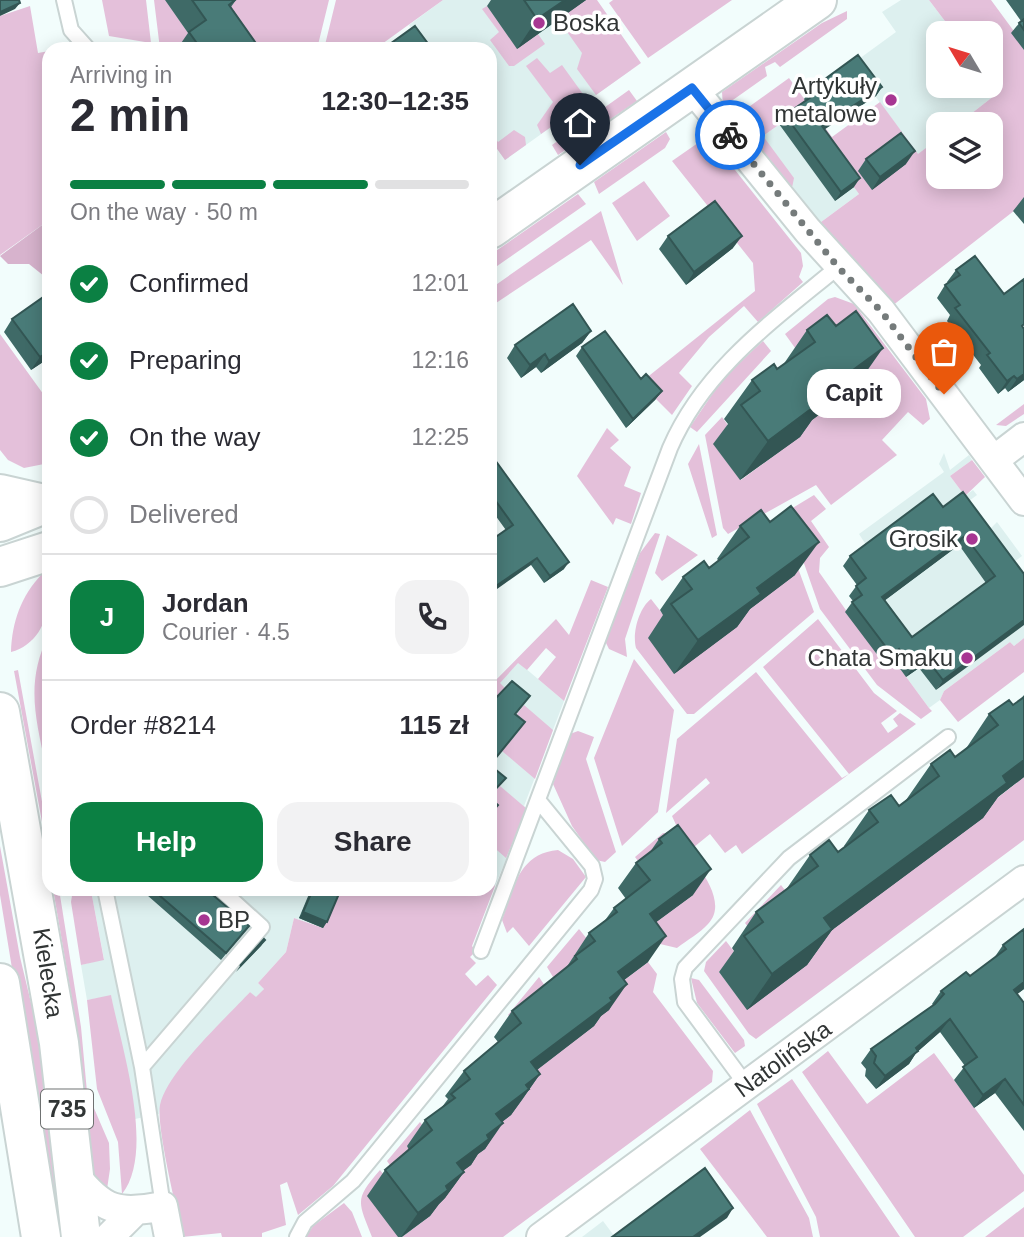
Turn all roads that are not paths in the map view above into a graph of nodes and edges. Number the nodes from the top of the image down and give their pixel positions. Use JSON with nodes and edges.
{"nodes":[{"id":1,"x":64,"y":0,"type":"edge"},
{"id":2,"x":817,"y":0,"type":"edge"},
{"id":3,"x":82,"y":42,"type":"edge"},
{"id":4,"x":692,"y":88,"type":"junction"},
{"id":5,"x":497,"y":224,"type":"edge"},
{"id":6,"x":838,"y":267,"type":"junction"},
{"id":7,"x":1024,"y":437,"type":"edge"},
{"id":8,"x":994,"y":460,"type":"junction"},
{"id":9,"x":0,"y":494,"type":"edge"},
{"id":10,"x":42,"y":502,"type":"edge"},
{"id":11,"x":1024,"y":502,"type":"edge"},
{"id":12,"x":42,"y":505,"type":"edge"},
{"id":13,"x":0,"y":522,"type":"edge"},
{"id":14,"x":42,"y":553,"type":"edge"},
{"id":15,"x":0,"y":567,"type":"edge"},
{"id":16,"x":0,"y":712,"type":"edge"},
{"id":17,"x":948,"y":737,"type":"dead end"},
{"id":18,"x":538,"y":800,"type":"junction"},
{"id":19,"x":1024,"y":880,"type":"edge"},
{"id":20,"x":106,"y":896,"type":"edge"},
{"id":21,"x":228,"y":896,"type":"edge"},
{"id":22,"x":481,"y":951,"type":"dead end"},
{"id":23,"x":0,"y":983,"type":"edge"},
{"id":24,"x":142,"y":1067,"type":"junction"},
{"id":25,"x":747,"y":1086,"type":"junction"},
{"id":26,"x":75,"y":1175,"type":"junction"},
{"id":27,"x":163,"y":1206,"type":"junction"},
{"id":28,"x":135,"y":1212,"type":"junction"},
{"id":29,"x":41,"y":1237,"type":"edge"},
{"id":30,"x":81,"y":1237,"type":"edge"},
{"id":31,"x":109,"y":1237,"type":"edge"},
{"id":32,"x":169,"y":1237,"type":"edge"},
{"id":33,"x":297,"y":1237,"type":"edge"},
{"id":34,"x":541,"y":1237,"type":"edge"}],
"edges":[{"from":1,"to":3,"type":"lane"},
{"from":2,"to":4,"type":"main road"},
{"from":4,"to":5,"type":"main road"},
{"from":4,"to":6,"type":"street"},
{"from":6,"to":8,"type":"street"},
{"from":6,"to":18,"type":"lane"},
{"from":7,"to":8,"type":"street"},
{"from":8,"to":11,"type":"street"},
{"from":9,"to":10,"type":"main road"},
{"from":12,"to":13,"type":"main road"},
{"from":14,"to":15,"type":"main road"},
{"from":16,"to":26,"type":"main road","name":"Kielecka","number":"735"},
{"from":17,"to":25,"type":"lane"},
{"from":18,"to":22,"type":"lane"},
{"from":18,"to":33,"type":"lane"},
{"from":19,"to":25,"type":"street","name":"Natolińska"},
{"from":20,"to":24,"type":"lane"},
{"from":21,"to":24,"type":"lane"},
{"from":23,"to":29,"type":"main road","name":"Kielecka","number":"735"},
{"from":24,"to":27,"type":"lane"},
{"from":25,"to":34,"type":"street","name":"Natolińska"},
{"from":26,"to":28,"type":"street"},
{"from":26,"to":30,"type":"main road","name":"Kielecka","number":"735"},
{"from":27,"to":28,"type":"street"},
{"from":27,"to":32,"type":"street"},
{"from":28,"to":31,"type":"street"}]}
